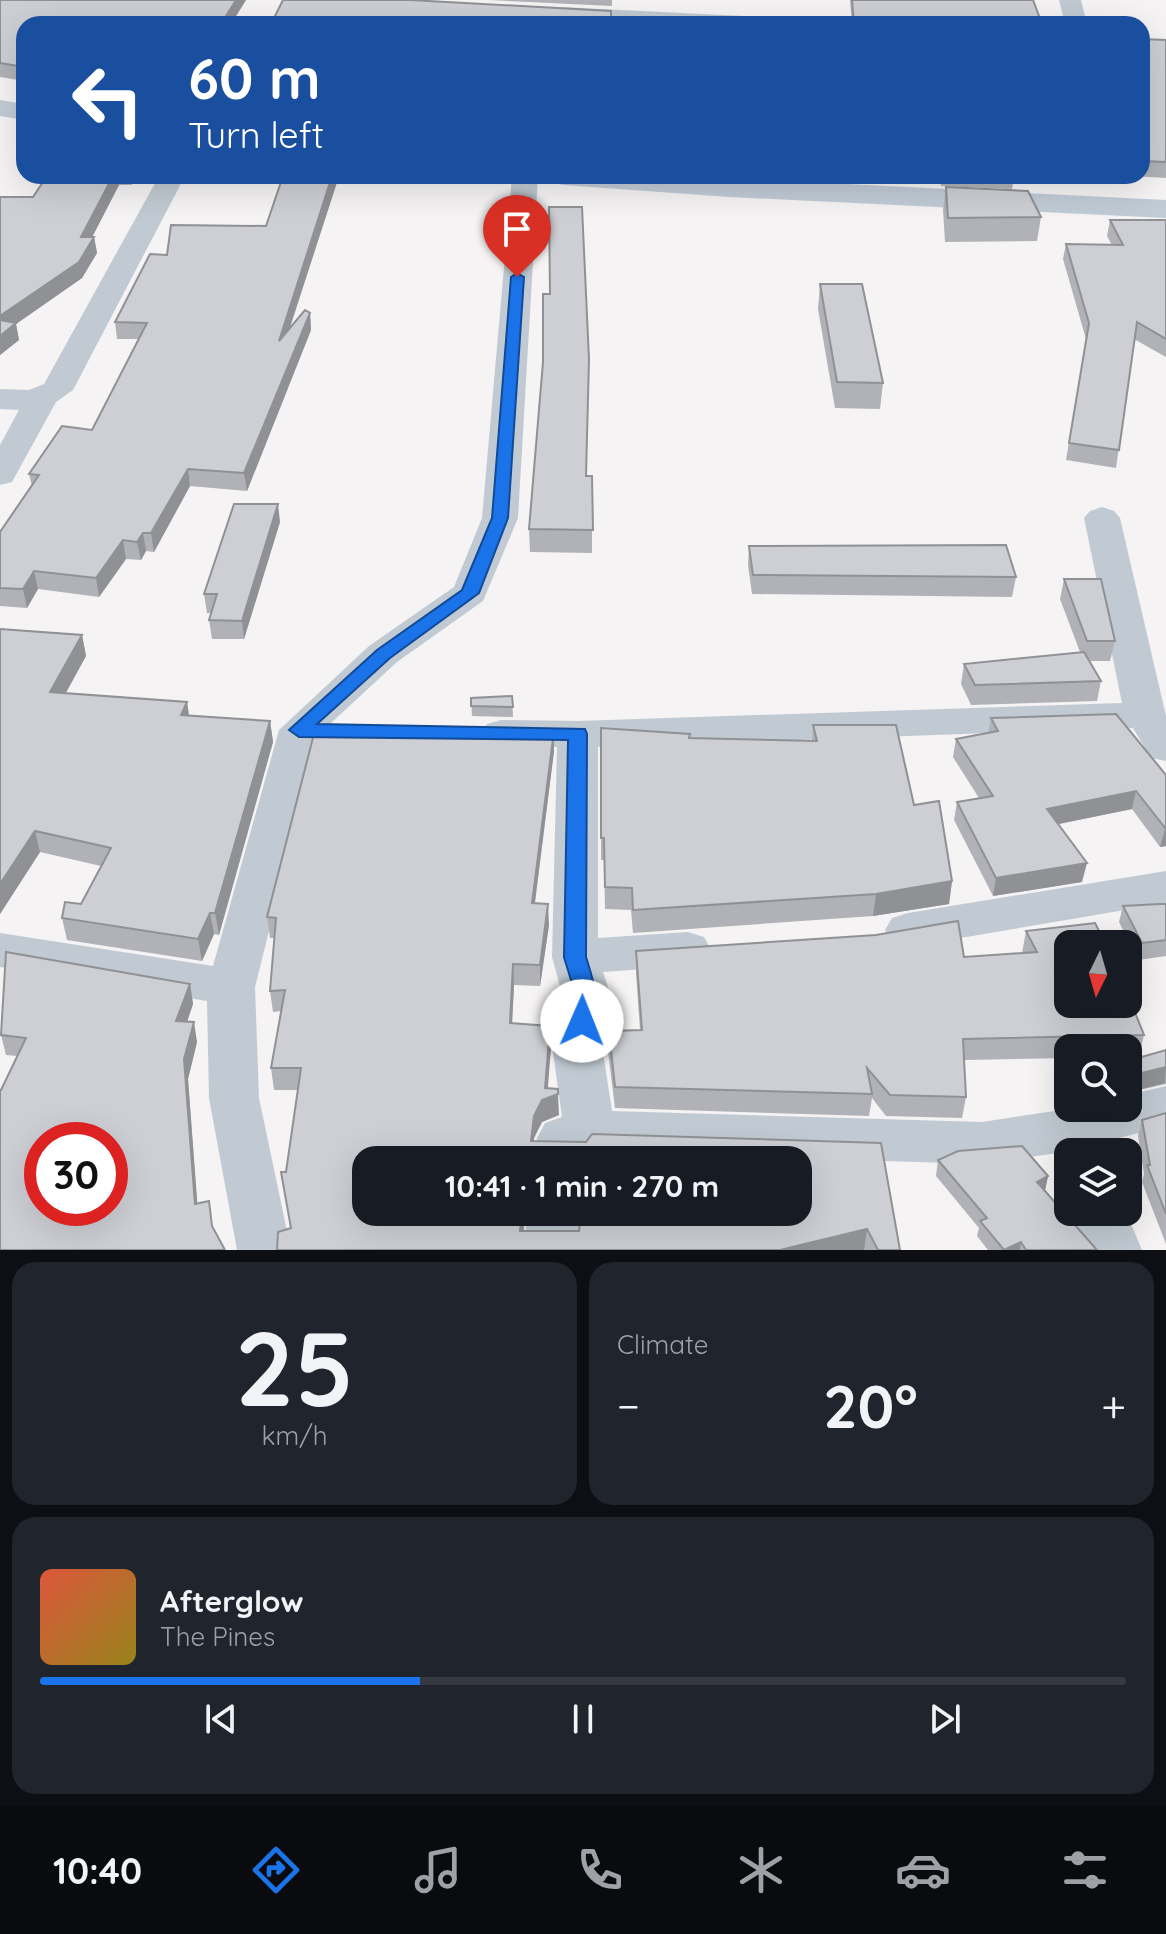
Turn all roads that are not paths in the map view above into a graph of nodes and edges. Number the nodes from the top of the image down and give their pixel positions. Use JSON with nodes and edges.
{"nodes":[{"id":1,"x":532,"y":13,"type":"edge"},
{"id":2,"x":596,"y":16,"type":"edge"},
{"id":3,"x":168,"y":184,"type":"edge"},
{"id":4,"x":524,"y":184,"type":"edge"},
{"id":5,"x":674,"y":184,"type":"edge"},
{"id":6,"x":1166,"y":209,"type":"edge"},
{"id":7,"x":42,"y":398,"type":"junction"},
{"id":8,"x":0,"y":399,"type":"edge"},
{"id":9,"x":0,"y":475,"type":"edge"},
{"id":10,"x":1102,"y":518,"type":"dead end"},
{"id":11,"x":299,"y":730,"type":"junction"},
{"id":12,"x":361,"y":731,"type":"edge"},
{"id":13,"x":469,"y":732,"type":"edge"},
{"id":14,"x":1156,"y":732,"type":"edge"},
{"id":15,"x":578,"y":734,"type":"junction"},
{"id":16,"x":1166,"y":887,"type":"edge"},
{"id":17,"x":873,"y":936,"type":"edge"},
{"id":18,"x":732,"y":946,"type":"edge"},
{"id":19,"x":0,"y":950,"type":"edge"},
{"id":20,"x":575,"y":957,"type":"junction"},
{"id":21,"x":231,"y":987,"type":"junction"},
{"id":22,"x":1166,"y":1106,"type":"edge"},
{"id":23,"x":1078,"y":1138,"type":"edge"},
{"id":24,"x":1054,"y":1141,"type":"edge"},
{"id":25,"x":575,"y":1145,"type":"edge"},
{"id":26,"x":553,"y":1226,"type":"edge"},
{"id":27,"x":1105,"y":1226,"type":"edge"},
{"id":28,"x":264,"y":1250,"type":"edge"},
{"id":29,"x":550,"y":1250,"type":"edge"},
{"id":30,"x":1115,"y":1250,"type":"edge"}],
"edges":[{"from":1,"to":2,"type":"street"},
{"from":3,"to":7,"type":"street"},
{"from":4,"to":11,"type":"street"},
{"from":5,"to":6,"type":"street"},
{"from":7,"to":8,"type":"street"},
{"from":7,"to":9,"type":"street"},
{"from":10,"to":14,"type":"street"},
{"from":11,"to":12,"type":"street"},
{"from":11,"to":21,"type":"street"},
{"from":13,"to":15,"type":"street"},
{"from":14,"to":15,"type":"street"},
{"from":15,"to":20,"type":"street"},
{"from":16,"to":17,"type":"street"},
{"from":18,"to":20,"type":"street"},
{"from":19,"to":21,"type":"street"},
{"from":20,"to":25,"type":"street"},
{"from":21,"to":28,"type":"street"},
{"from":22,"to":23,"type":"street"},
{"from":24,"to":25,"type":"street"},
{"from":26,"to":29,"type":"street"},
{"from":27,"to":30,"type":"street"}]}
